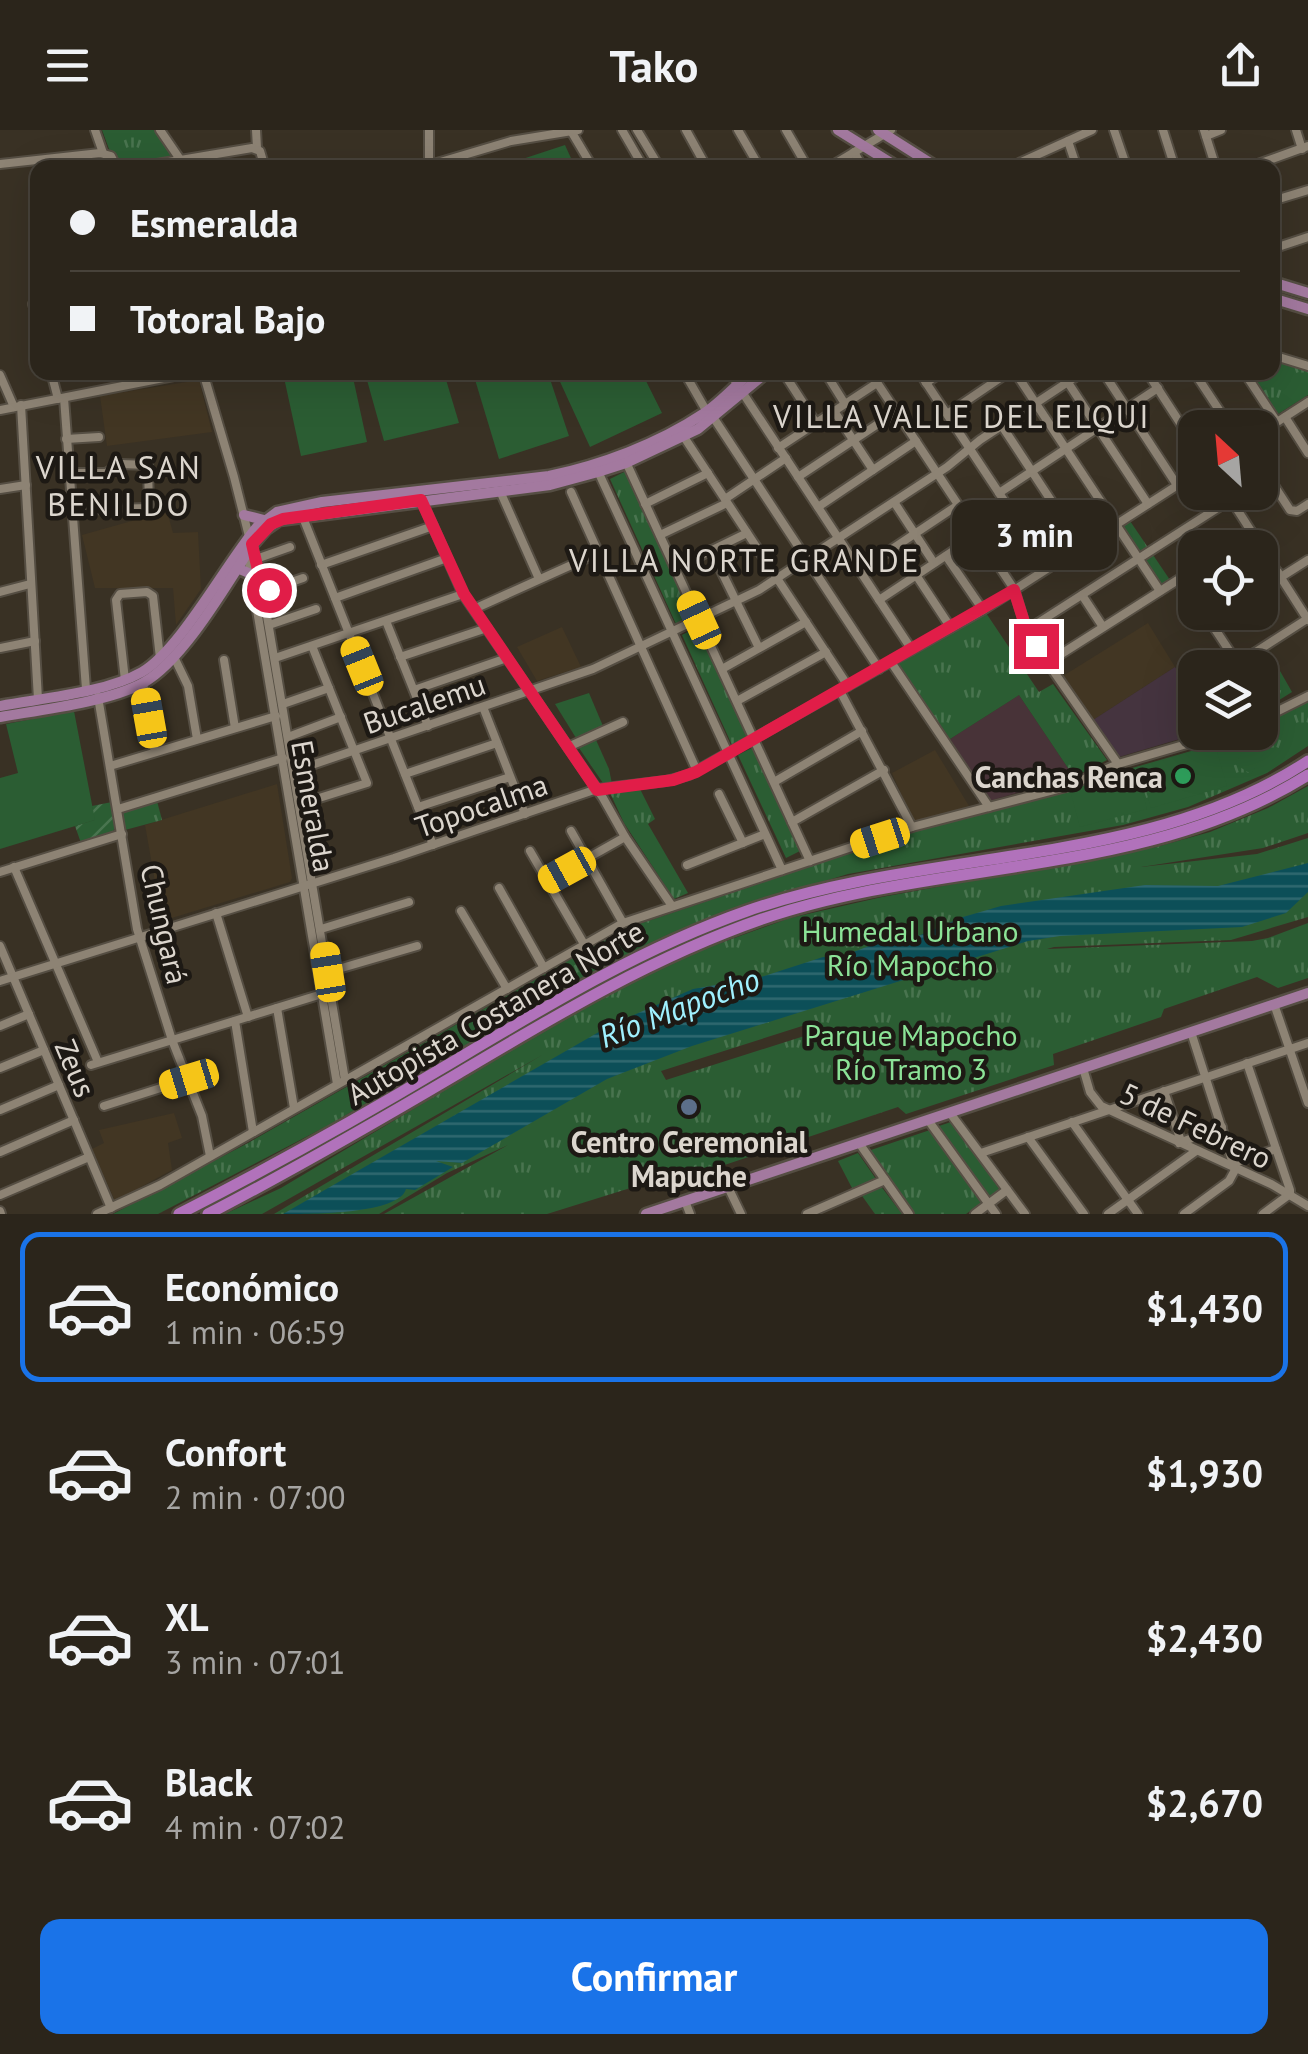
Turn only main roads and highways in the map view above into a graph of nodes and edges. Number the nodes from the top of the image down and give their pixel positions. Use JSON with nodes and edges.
{"nodes":[{"id":1,"x":838,"y":130,"type":"edge"},
{"id":2,"x":885,"y":132,"type":"edge"},
{"id":3,"x":882,"y":160,"type":"edge"},
{"id":4,"x":926,"y":160,"type":"edge"},
{"id":5,"x":1280,"y":284,"type":"edge"},
{"id":6,"x":1308,"y":293,"type":"edge"},
{"id":7,"x":1280,"y":301,"type":"edge"},
{"id":8,"x":1308,"y":310,"type":"edge"},
{"id":9,"x":746,"y":380,"type":"edge"},
{"id":10,"x":754,"y":380,"type":"edge"},
{"id":11,"x":740,"y":389,"type":"junction"},
{"id":12,"x":710,"y":415,"type":"junction"},
{"id":13,"x":624,"y":458,"type":"junction"},
{"id":14,"x":596,"y":468,"type":"junction"},
{"id":15,"x":420,"y":495,"type":"junction"},
{"id":16,"x":244,"y":515,"type":"road end"},
{"id":17,"x":264,"y":520,"type":"junction"},
{"id":18,"x":251,"y":548,"type":"junction"},
{"id":19,"x":237,"y":568,"type":"junction"},
{"id":20,"x":252,"y":574,"type":"road end"},
{"id":21,"x":0,"y":706,"type":"edge"},
{"id":22,"x":0,"y":717,"type":"edge"},
{"id":23,"x":1308,"y":761,"type":"edge"},
{"id":24,"x":1308,"y":775,"type":"edge"},
{"id":25,"x":1308,"y":993,"type":"edge"},
{"id":26,"x":179,"y":1214,"type":"edge"},
{"id":27,"x":208,"y":1214,"type":"edge"},
{"id":28,"x":646,"y":1214,"type":"edge"}],
"edges":[{"from":1,"to":3,"type":"main road"},
{"from":2,"to":4,"type":"main road"},
{"from":5,"to":6,"type":"main road"},
{"from":7,"to":8,"type":"main road"},
{"from":9,"to":11,"type":"main road"},
{"from":10,"to":11,"type":"main road"},
{"from":11,"to":12,"type":"main road"},
{"from":12,"to":13,"type":"main road"},
{"from":12,"to":13,"type":"main road"},
{"from":13,"to":14,"type":"main road"},
{"from":14,"to":15,"type":"main road"},
{"from":14,"to":15,"type":"main road"},
{"from":15,"to":17,"type":"main road"},
{"from":15,"to":18,"type":"main road"},
{"from":16,"to":17,"type":"main road"},
{"from":17,"to":18,"type":"main road"},
{"from":18,"to":19,"type":"main road"},
{"from":18,"to":21,"type":"main road"},
{"from":19,"to":20,"type":"main road"},
{"from":19,"to":22,"type":"main road"},
{"from":23,"to":26,"type":"highway","name":"Autopista Costanera Norte"},
{"from":24,"to":27,"type":"highway","name":"Autopista Costanera Norte"},
{"from":25,"to":28,"type":"main road"}]}
